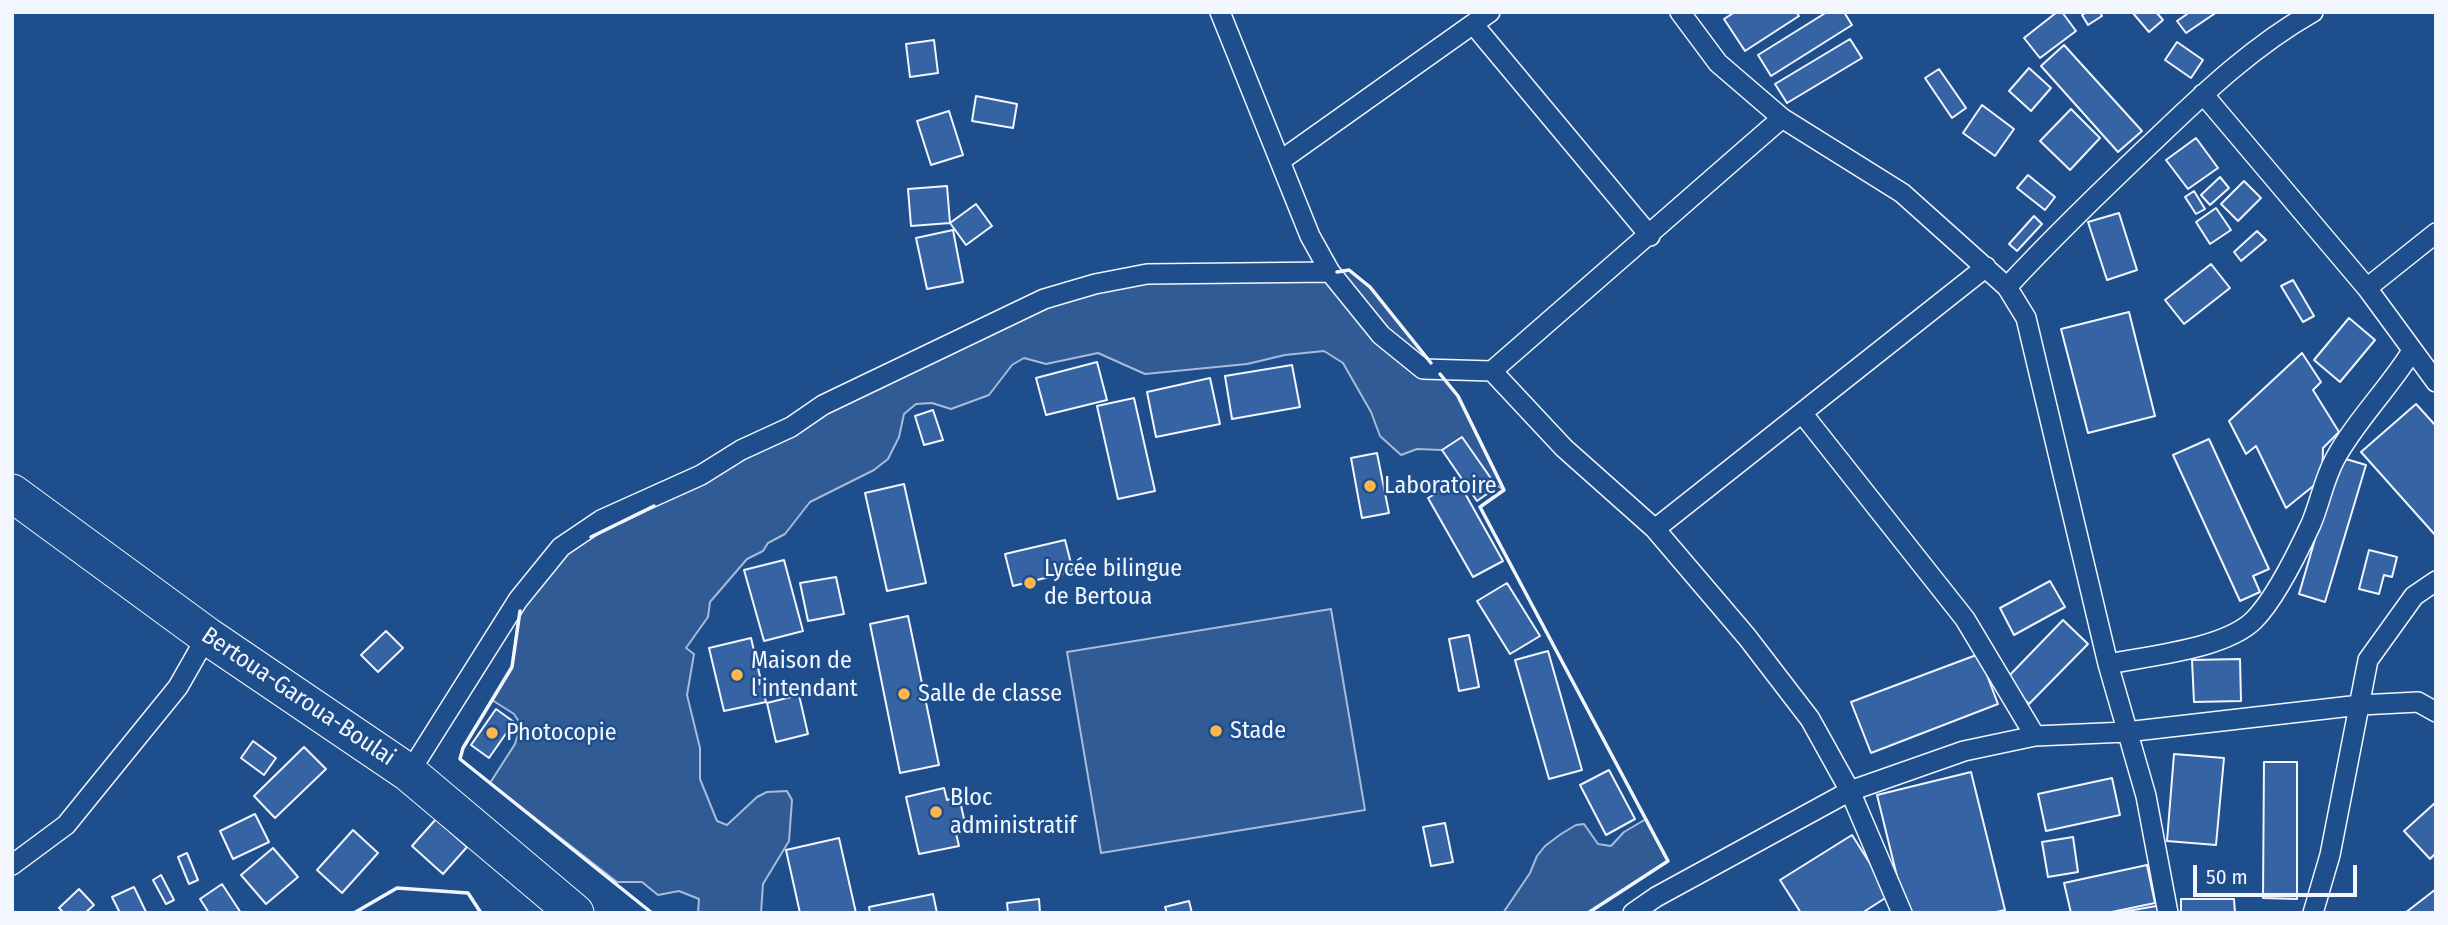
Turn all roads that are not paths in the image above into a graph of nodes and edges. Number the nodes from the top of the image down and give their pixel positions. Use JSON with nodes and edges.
{"nodes":[{"id":1,"x":1220,"y":12,"type":"edge"},
{"id":2,"x":1490,"y":12,"type":"edge"},
{"id":3,"x":1680,"y":12,"type":"edge"},
{"id":4,"x":2313,"y":12,"type":"edge"},
{"id":5,"x":1474,"y":24,"type":"junction"},
{"id":6,"x":2203,"y":94,"type":"junction"},
{"id":7,"x":1782,"y":118,"type":"junction"},
{"id":8,"x":1280,"y":161,"type":"junction"},
{"id":9,"x":2436,"y":233,"type":"edge"},
{"id":10,"x":1650,"y":236,"type":"junction"},
{"id":11,"x":1986,"y":267,"type":"junction"},
{"id":12,"x":1330,"y":272,"type":"junction"},
{"id":13,"x":2007,"y":287,"type":"junction"},
{"id":14,"x":2367,"y":288,"type":"junction"},
{"id":15,"x":2412,"y":351,"type":"junction"},
{"id":16,"x":1492,"y":371,"type":"junction"},
{"id":17,"x":2436,"y":382,"type":"edge"},
{"id":18,"x":1802,"y":413,"type":"junction"},
{"id":19,"x":12,"y":493,"type":"edge"},
{"id":20,"x":1655,"y":529,"type":"junction"},
{"id":21,"x":2436,"y":581,"type":"edge"},
{"id":22,"x":207,"y":636,"type":"junction"},
{"id":23,"x":2108,"y":664,"type":"junction"},
{"id":24,"x":2360,"y":705,"type":"junction"},
{"id":25,"x":2436,"y":712,"type":"edge"},
{"id":26,"x":2126,"y":732,"type":"junction"},
{"id":27,"x":2035,"y":736,"type":"junction"},
{"id":28,"x":409,"y":773,"type":"junction"},
{"id":29,"x":1850,"y":791,"type":"junction"},
{"id":30,"x":12,"y":865,"type":"edge"},
{"id":31,"x":575,"y":913,"type":"edge"},
{"id":32,"x":1633,"y":913,"type":"edge"},
{"id":33,"x":1902,"y":913,"type":"edge"},
{"id":34,"x":2168,"y":913,"type":"edge"},
{"id":35,"x":2313,"y":913,"type":"edge"}],
"edges":[{"from":1,"to":8,"type":"street"},
{"from":2,"to":5,"type":"street"},
{"from":3,"to":7,"type":"street"},
{"from":4,"to":6,"type":"street"},
{"from":5,"to":8,"type":"street"},
{"from":5,"to":10,"type":"street"},
{"from":6,"to":13,"type":"street"},
{"from":6,"to":14,"type":"street"},
{"from":7,"to":10,"type":"street"},
{"from":7,"to":11,"type":"street"},
{"from":8,"to":12,"type":"street"},
{"from":9,"to":14,"type":"street"},
{"from":10,"to":16,"type":"street"},
{"from":11,"to":13,"type":"street"},
{"from":11,"to":18,"type":"street"},
{"from":12,"to":16,"type":"street"},
{"from":12,"to":28,"type":"street"},
{"from":13,"to":23,"type":"street"},
{"from":14,"to":15,"type":"street"},
{"from":15,"to":17,"type":"street"},
{"from":15,"to":23,"type":"street"},
{"from":16,"to":20,"type":"street"},
{"from":18,"to":20,"type":"street"},
{"from":18,"to":27,"type":"street"},
{"from":19,"to":22,"type":"highway","name":"Bertoua-Garoua-Boulai"},
{"from":20,"to":29,"type":"street"},
{"from":21,"to":24,"type":"street"},
{"from":22,"to":28,"type":"highway","name":"Bertoua-Garoua-Boulai"},
{"from":22,"to":30,"type":"street"},
{"from":23,"to":26,"type":"street"},
{"from":24,"to":25,"type":"street"},
{"from":24,"to":26,"type":"street"},
{"from":24,"to":35,"type":"street"},
{"from":26,"to":27,"type":"street"},
{"from":26,"to":34,"type":"street"},
{"from":27,"to":29,"type":"street"},
{"from":28,"to":31,"type":"highway","name":"Bertoua-Garoua-Boulai"},
{"from":29,"to":32,"type":"street"},
{"from":29,"to":33,"type":"street"}]}
